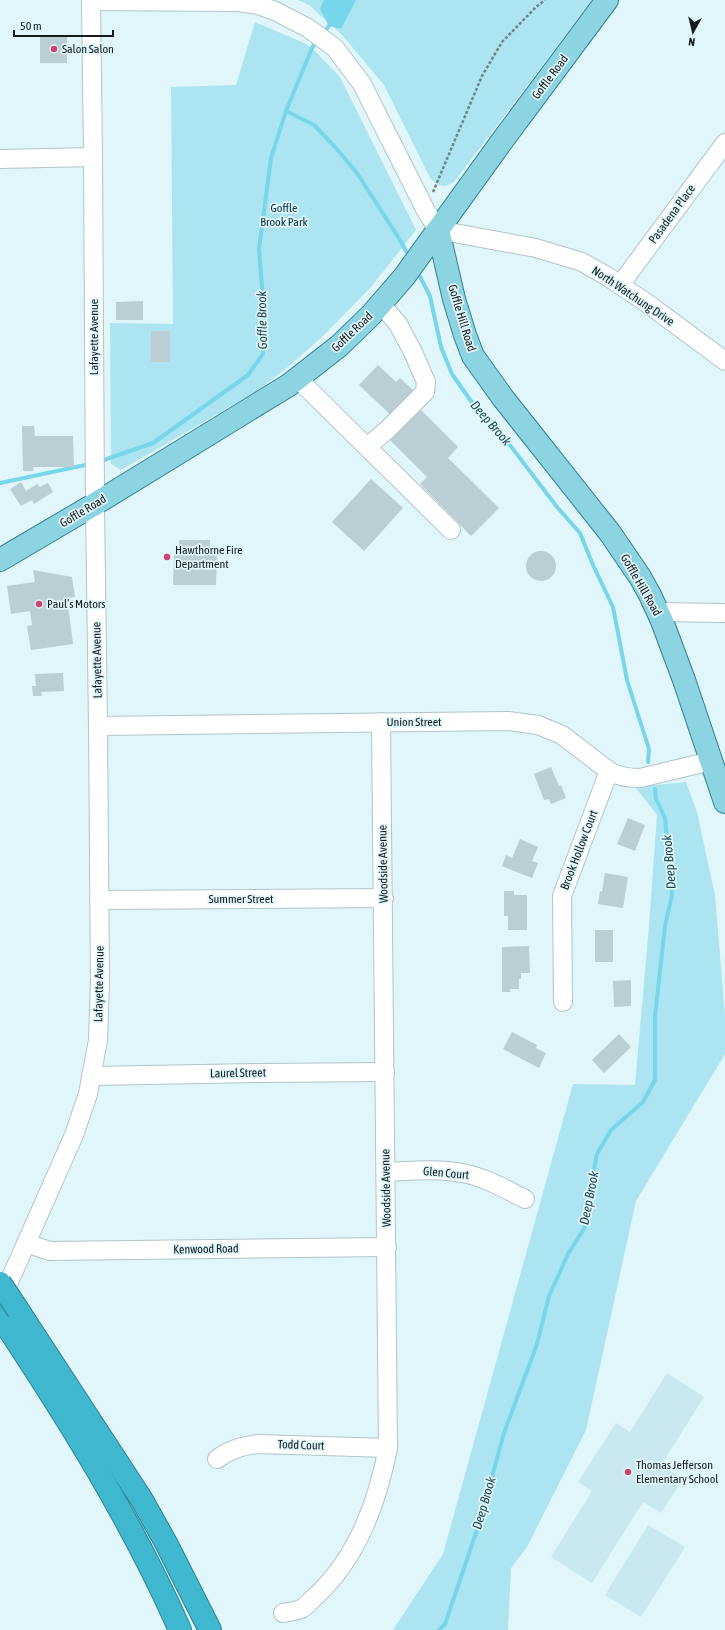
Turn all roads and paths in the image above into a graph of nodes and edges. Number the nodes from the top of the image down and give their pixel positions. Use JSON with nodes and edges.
{"nodes":[{"id":1,"x":91,"y":0,"type":"edge"},
{"id":2,"x":545,"y":0,"type":"edge"},
{"id":3,"x":607,"y":0,"type":"edge"},
{"id":4,"x":725,"y":142,"type":"edge"},
{"id":5,"x":94,"y":157,"type":"junction"},
{"id":6,"x":0,"y":159,"type":"edge"},
{"id":7,"x":426,"y":211,"type":"junction"},
{"id":8,"x":438,"y":230,"type":"junction"},
{"id":9,"x":620,"y":285,"type":"junction"},
{"id":10,"x":381,"y":304,"type":"junction"},
{"id":11,"x":725,"y":361,"type":"edge"},
{"id":12,"x":298,"y":379,"type":"junction"},
{"id":13,"x":367,"y":447,"type":"junction"},
{"id":14,"x":95,"y":504,"type":"junction"},
{"id":15,"x":451,"y":530,"type":"dead end"},
{"id":16,"x":0,"y":560,"type":"edge"},
{"id":17,"x":658,"y":612,"type":"junction"},
{"id":18,"x":725,"y":613,"type":"edge"},
{"id":19,"x":381,"y":722,"type":"junction"},
{"id":20,"x":98,"y":726,"type":"junction"},
{"id":21,"x":711,"y":761,"type":"junction"},
{"id":22,"x":609,"y":771,"type":"junction"},
{"id":23,"x":724,"y":794,"type":"edge"},
{"id":24,"x":384,"y":898,"type":"junction"},
{"id":25,"x":99,"y":900,"type":"junction"},
{"id":26,"x":563,"y":1002,"type":"dead end"},
{"id":27,"x":385,"y":1072,"type":"junction"},
{"id":28,"x":91,"y":1076,"type":"junction"},
{"id":29,"x":386,"y":1172,"type":"junction"},
{"id":30,"x":525,"y":1199,"type":"dead end"},
{"id":31,"x":26,"y":1243,"type":"junction"},
{"id":32,"x":387,"y":1247,"type":"junction"},
{"id":33,"x":0,"y":1283,"type":"edge"},
{"id":34,"x":6,"y":1313,"type":"edge"},
{"id":35,"x":388,"y":1448,"type":"junction"},
{"id":36,"x":217,"y":1458,"type":"dead end"},
{"id":37,"x":283,"y":1613,"type":"dead end"},
{"id":38,"x":180,"y":1630,"type":"edge"},
{"id":39,"x":210,"y":1630,"type":"edge"}],
"edges":[{"from":1,"to":5,"type":"street","name":"Lafayette Avenue"},
{"from":1,"to":7,"type":"street","name":"Goffle Hill Road"},
{"from":2,"to":7,"type":"path"},
{"from":3,"to":8,"type":"main road","name":"Goffle Road"},
{"from":4,"to":9,"type":"street","name":"Pasadena Place"},
{"from":5,"to":6,"type":"street"},
{"from":5,"to":14,"type":"street","name":"Lafayette Avenue"},
{"from":7,"to":8,"type":"street","name":"Goffle Hill Road"},
{"from":8,"to":9,"type":"street","name":"North Watchung Drive"},
{"from":8,"to":10,"type":"main road","name":"Goffle Road"},
{"from":8,"to":17,"type":"main road","name":"Goffle Hill Road"},
{"from":9,"to":11,"type":"street","name":"North Watchung Drive"},
{"from":10,"to":12,"type":"main road","name":"Goffle Road"},
{"from":10,"to":13,"type":"street"},
{"from":12,"to":13,"type":"street"},
{"from":12,"to":14,"type":"main road","name":"Goffle Road"},
{"from":13,"to":15,"type":"street"},
{"from":14,"to":16,"type":"main road","name":"Goffle Road"},
{"from":14,"to":20,"type":"street","name":"Lafayette Avenue"},
{"from":17,"to":18,"type":"street"},
{"from":17,"to":21,"type":"main road","name":"Goffle Hill Road"},
{"from":19,"to":20,"type":"street","name":"Union Street"},
{"from":19,"to":22,"type":"street","name":"Union Street"},
{"from":19,"to":24,"type":"street","name":"Woodside Avenue"},
{"from":20,"to":25,"type":"street","name":"Lafayette Avenue"},
{"from":21,"to":22,"type":"street","name":"Union Street"},
{"from":21,"to":23,"type":"main road","name":"Goffle Hill Road"},
{"from":22,"to":26,"type":"street","name":"Brook Hollow Court"},
{"from":24,"to":25,"type":"street","name":"Summer Street"},
{"from":24,"to":27,"type":"street","name":"Woodside Avenue"},
{"from":25,"to":28,"type":"street","name":"Lafayette Avenue"},
{"from":27,"to":28,"type":"street","name":"Laurel Street"},
{"from":27,"to":29,"type":"street","name":"Woodside Avenue"},
{"from":28,"to":31,"type":"street","name":"Lafayette Avenue"},
{"from":29,"to":30,"type":"street","name":"Glen Court"},
{"from":29,"to":32,"type":"street","name":"Woodside Avenue"},
{"from":31,"to":32,"type":"street","name":"Kenwood Road"},
{"from":31,"to":34,"type":"street","name":"Lafayette Avenue"},
{"from":32,"to":35,"type":"street","name":"Woodside Avenue"},
{"from":33,"to":34,"type":"highway","bridge":true},
{"from":34,"to":38,"type":"highway"},
{"from":34,"to":39,"type":"highway"},
{"from":35,"to":36,"type":"street","name":"Todd Court"},
{"from":35,"to":37,"type":"street","name":"Woodside Avenue"}]}
